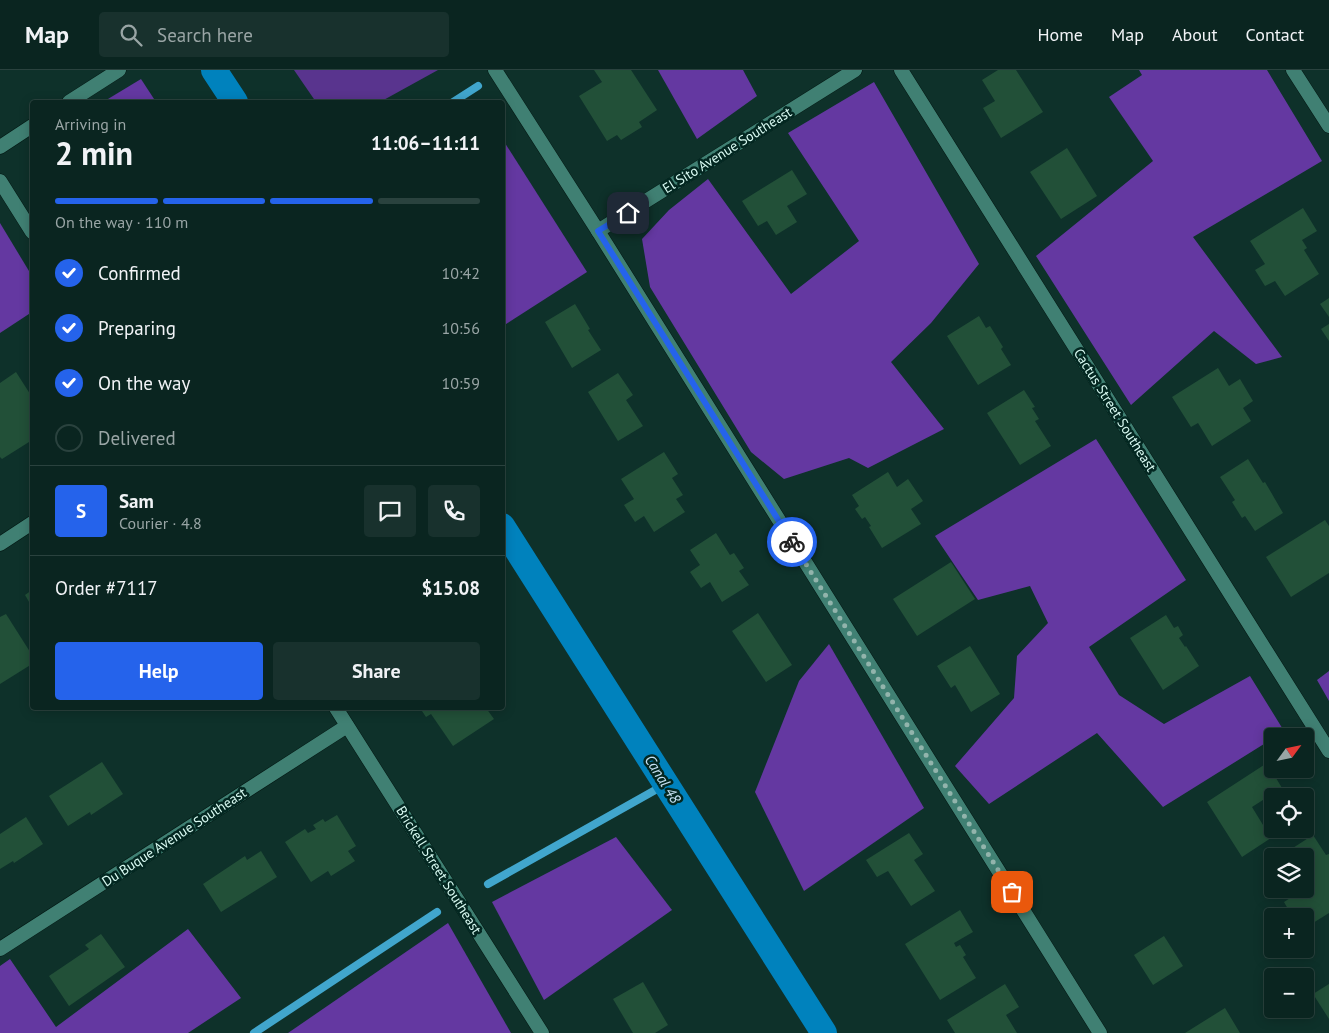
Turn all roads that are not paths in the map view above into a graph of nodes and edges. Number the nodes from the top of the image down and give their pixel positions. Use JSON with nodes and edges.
{"nodes":[{"id":1,"x":119,"y":70,"type":"edge"},
{"id":2,"x":495,"y":70,"type":"edge"},
{"id":3,"x":855,"y":70,"type":"edge"},
{"id":4,"x":901,"y":70,"type":"edge"},
{"id":5,"x":1294,"y":70,"type":"edge"},
{"id":6,"x":72,"y":100,"type":"edge"},
{"id":7,"x":1329,"y":126,"type":"edge"},
{"id":8,"x":30,"y":127,"type":"edge"},
{"id":9,"x":0,"y":147,"type":"edge"},
{"id":10,"x":0,"y":181,"type":"edge"},
{"id":11,"x":30,"y":229,"type":"edge"},
{"id":12,"x":598,"y":231,"type":"junction"},
{"id":13,"x":30,"y":524,"type":"edge"},
{"id":14,"x":0,"y":544,"type":"edge"},
{"id":15,"x":337,"y":710,"type":"edge"},
{"id":16,"x":347,"y":726,"type":"junction"},
{"id":17,"x":1329,"y":751,"type":"edge"},
{"id":18,"x":0,"y":949,"type":"edge"},
{"id":19,"x":542,"y":1033,"type":"edge"},
{"id":20,"x":1100,"y":1033,"type":"edge"}],
"edges":[{"from":1,"to":6,"type":"street"},
{"from":2,"to":12,"type":"street"},
{"from":3,"to":12,"type":"street","name":"El Sito Avenue Southeast"},
{"from":4,"to":17,"type":"street","name":"Cactus Street Southeast"},
{"from":5,"to":7,"type":"street"},
{"from":8,"to":9,"type":"street"},
{"from":10,"to":11,"type":"street"},
{"from":12,"to":20,"type":"street"},
{"from":13,"to":14,"type":"street"},
{"from":15,"to":16,"type":"street","name":"Brickell Street Southeast"},
{"from":16,"to":18,"type":"street","name":"Du Buque Avenue Southeast"},
{"from":16,"to":19,"type":"street","name":"Brickell Street Southeast"}]}
